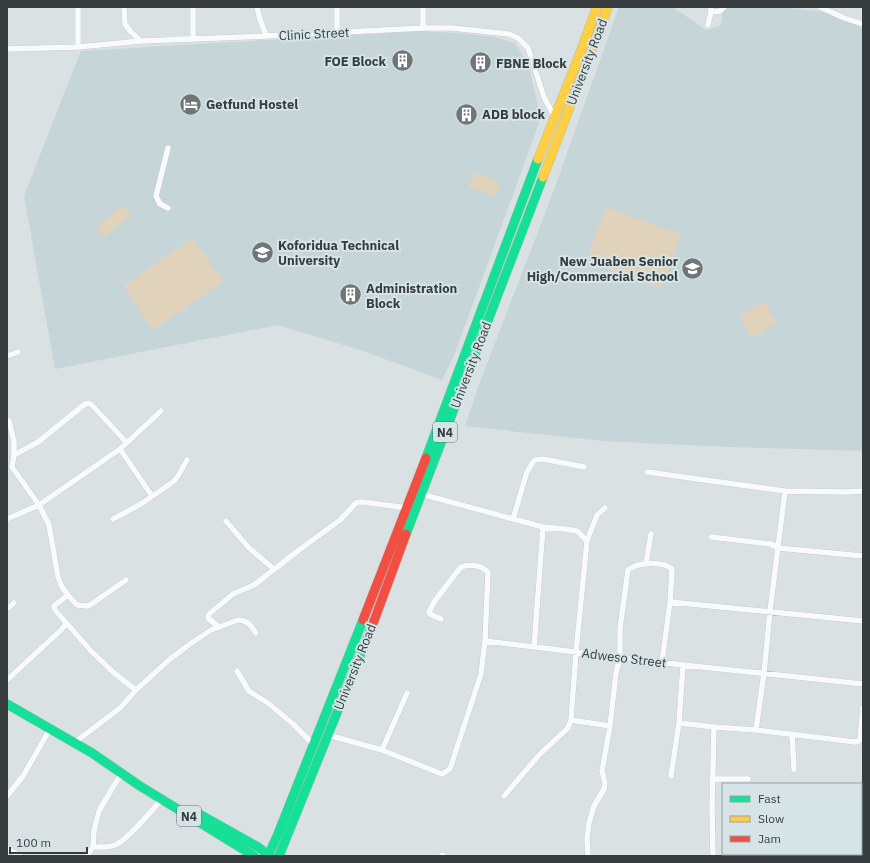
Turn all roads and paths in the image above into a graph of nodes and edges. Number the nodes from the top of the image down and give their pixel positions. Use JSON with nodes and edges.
{"nodes":[{"id":1,"x":78,"y":7,"type":"edge"},
{"id":2,"x":124,"y":7,"type":"edge"},
{"id":3,"x":193,"y":7,"type":"edge"},
{"id":4,"x":257,"y":7,"type":"edge"},
{"id":5,"x":337,"y":7,"type":"edge"},
{"id":6,"x":423,"y":7,"type":"edge"},
{"id":7,"x":596,"y":7,"type":"edge"},
{"id":8,"x":608,"y":7,"type":"edge"},
{"id":9,"x":724,"y":7,"type":"edge"},
{"id":10,"x":820,"y":7,"type":"edge"},
{"id":11,"x":711,"y":10,"type":"edge"},
{"id":12,"x":863,"y":24,"type":"edge"},
{"id":13,"x":708,"y":25,"type":"dead end"},
{"id":14,"x":422,"y":28,"type":"junction"},
{"id":15,"x":338,"y":32,"type":"junction"},
{"id":16,"x":266,"y":36,"type":"junction"},
{"id":17,"x":193,"y":39,"type":"junction"},
{"id":18,"x":141,"y":41,"type":"junction"},
{"id":19,"x":78,"y":47,"type":"junction"},
{"id":20,"x":7,"y":49,"type":"edge"},
{"id":21,"x":555,"y":117,"type":"junction"},
{"id":22,"x":562,"y":128,"type":"junction"},
{"id":23,"x":168,"y":148,"type":"dead end"},
{"id":24,"x":168,"y":208,"type":"dead end"},
{"id":25,"x":18,"y":352,"type":"dead end"},
{"id":26,"x":7,"y":356,"type":"edge"},
{"id":27,"x":161,"y":411,"type":"dead end"},
{"id":28,"x":7,"y":420,"type":"edge"},
{"id":29,"x":127,"y":444,"type":"junction"},
{"id":30,"x":120,"y":449,"type":"junction"},
{"id":31,"x":14,"y":455,"type":"junction"},
{"id":32,"x":187,"y":460,"type":"dead end"},
{"id":33,"x":584,"y":467,"type":"dead end"},
{"id":34,"x":647,"y":472,"type":"dead end"},
{"id":35,"x":785,"y":491,"type":"junction"},
{"id":36,"x":863,"y":491,"type":"edge"},
{"id":37,"x":421,"y":494,"type":"junction"},
{"id":38,"x":152,"y":496,"type":"junction"},
{"id":39,"x":39,"y":505,"type":"junction"},
{"id":40,"x":407,"y":508,"type":"junction"},
{"id":41,"x":604,"y":508,"type":"dead end"},
{"id":42,"x":7,"y":519,"type":"edge"},
{"id":43,"x":113,"y":519,"type":"dead end"},
{"id":44,"x":513,"y":519,"type":"junction"},
{"id":45,"x":226,"y":521,"type":"dead end"},
{"id":46,"x":543,"y":527,"type":"junction"},
{"id":47,"x":651,"y":534,"type":"dead end"},
{"id":48,"x":711,"y":537,"type":"dead end"},
{"id":49,"x":587,"y":541,"type":"junction"},
{"id":50,"x":778,"y":548,"type":"junction"},
{"id":51,"x":863,"y":556,"type":"edge"},
{"id":52,"x":646,"y":563,"type":"junction"},
{"id":53,"x":274,"y":570,"type":"junction"},
{"id":54,"x":126,"y":580,"type":"dead end"},
{"id":55,"x":68,"y":595,"type":"junction"},
{"id":56,"x":670,"y":602,"type":"junction"},
{"id":57,"x":14,"y":603,"type":"dead end"},
{"id":58,"x":7,"y":609,"type":"edge"},
{"id":59,"x":770,"y":611,"type":"junction"},
{"id":60,"x":441,"y":619,"type":"dead end"},
{"id":61,"x":863,"y":621,"type":"edge"},
{"id":62,"x":66,"y":624,"type":"junction"},
{"id":63,"x":219,"y":627,"type":"junction"},
{"id":64,"x":256,"y":633,"type":"dead end"},
{"id":65,"x":485,"y":641,"type":"junction"},
{"id":66,"x":534,"y":648,"type":"junction"},
{"id":67,"x":576,"y":652,"type":"junction"},
{"id":68,"x":620,"y":657,"type":"junction"},
{"id":69,"x":662,"y":662,"type":"junction"},
{"id":70,"x":683,"y":665,"type":"junction"},
{"id":71,"x":237,"y":671,"type":"dead end"},
{"id":72,"x":764,"y":673,"type":"junction"},
{"id":73,"x":7,"y":680,"type":"edge"},
{"id":74,"x":863,"y":684,"type":"edge"},
{"id":75,"x":136,"y":690,"type":"junction"},
{"id":76,"x":407,"y":693,"type":"dead end"},
{"id":77,"x":7,"y":704,"type":"edge"},
{"id":78,"x":863,"y":707,"type":"edge"},
{"id":79,"x":571,"y":720,"type":"junction"},
{"id":80,"x":679,"y":723,"type":"junction"},
{"id":81,"x":610,"y":726,"type":"junction"},
{"id":82,"x":714,"y":727,"type":"junction"},
{"id":83,"x":50,"y":729,"type":"junction"},
{"id":84,"x":756,"y":730,"type":"junction"},
{"id":85,"x":792,"y":734,"type":"junction"},
{"id":86,"x":328,"y":735,"type":"junction"},
{"id":87,"x":74,"y":743,"type":"junction"},
{"id":88,"x":314,"y":745,"type":"junction"},
{"id":89,"x":382,"y":750,"type":"junction"},
{"id":90,"x":794,"y":769,"type":"dead end"},
{"id":91,"x":123,"y":773,"type":"junction"},
{"id":92,"x":671,"y":776,"type":"dead end"},
{"id":93,"x":712,"y":779,"type":"junction"},
{"id":94,"x":748,"y":779,"type":"dead end"},
{"id":95,"x":7,"y":796,"type":"edge"},
{"id":96,"x":504,"y":796,"type":"dead end"},
{"id":97,"x":162,"y":799,"type":"junction"},
{"id":98,"x":278,"y":834,"type":"junction"},
{"id":99,"x":284,"y":844,"type":"junction"},
{"id":100,"x":93,"y":847,"type":"junction"},
{"id":101,"x":7,"y":848,"type":"edge"},
{"id":102,"x":256,"y":852,"type":"edge"},
{"id":103,"x":20,"y":856,"type":"edge"},
{"id":104,"x":87,"y":856,"type":"edge"},
{"id":105,"x":269,"y":856,"type":"edge"},
{"id":106,"x":279,"y":856,"type":"edge"},
{"id":107,"x":284,"y":856,"type":"edge"},
{"id":108,"x":588,"y":856,"type":"edge"},
{"id":109,"x":713,"y":856,"type":"edge"}],
"edges":[{"from":1,"to":19,"type":"street"},
{"from":2,"to":18,"type":"street"},
{"from":3,"to":17,"type":"street"},
{"from":4,"to":16,"type":"street"},
{"from":5,"to":15,"type":"street"},
{"from":6,"to":14,"type":"street"},
{"from":7,"to":21,"type":"highway","name":"University Road","number":"N4"},
{"from":8,"to":22,"type":"highway","name":"University Road","number":"N4"},
{"from":9,"to":11,"type":"street"},
{"from":10,"to":12,"type":"street"},
{"from":11,"to":13,"type":"street"},
{"from":14,"to":15,"type":"street","name":"Clinic Street"},
{"from":14,"to":21,"type":"street","name":"Clinic Street"},
{"from":15,"to":16,"type":"street","name":"Clinic Street"},
{"from":16,"to":17,"type":"street","name":"Clinic Street"},
{"from":17,"to":18,"type":"street","name":"Clinic Street"},
{"from":18,"to":19,"type":"street","name":"Clinic Street"},
{"from":19,"to":20,"type":"street","name":"Clinic Street"},
{"from":21,"to":22,"type":"street","name":"Clinic Street"},
{"from":21,"to":40,"type":"highway","name":"University Road","number":"N4"},
{"from":22,"to":37,"type":"highway","name":"University Road","number":"N4"},
{"from":23,"to":24,"type":"street"},
{"from":25,"to":26,"type":"street"},
{"from":27,"to":29,"type":"street"},
{"from":28,"to":31,"type":"street"},
{"from":29,"to":30,"type":"street"},
{"from":29,"to":31,"type":"street"},
{"from":30,"to":38,"type":"street"},
{"from":30,"to":39,"type":"street"},
{"from":31,"to":39,"type":"street"},
{"from":32,"to":38,"type":"street"},
{"from":33,"to":44,"type":"street"},
{"from":34,"to":35,"type":"street"},
{"from":35,"to":36,"type":"street"},
{"from":35,"to":50,"type":"street"},
{"from":37,"to":44,"type":"street"},
{"from":37,"to":86,"type":"highway","name":"University Road","number":"N4"},
{"from":38,"to":43,"type":"street"},
{"from":39,"to":42,"type":"street"},
{"from":39,"to":55,"type":"street"},
{"from":40,"to":53,"type":"street"},
{"from":40,"to":88,"type":"highway","name":"University Road","number":"N4"},
{"from":41,"to":49,"type":"street"},
{"from":44,"to":46,"type":"street"},
{"from":45,"to":53,"type":"street"},
{"from":46,"to":49,"type":"street"},
{"from":46,"to":66,"type":"street"},
{"from":47,"to":52,"type":"street"},
{"from":48,"to":50,"type":"street"},
{"from":49,"to":67,"type":"street"},
{"from":50,"to":51,"type":"street"},
{"from":50,"to":59,"type":"street"},
{"from":52,"to":56,"type":"street"},
{"from":52,"to":68,"type":"street"},
{"from":53,"to":63,"type":"street"},
{"from":54,"to":55,"type":"street"},
{"from":55,"to":62,"type":"street"},
{"from":56,"to":59,"type":"street"},
{"from":56,"to":69,"type":"street"},
{"from":57,"to":58,"type":"street"},
{"from":59,"to":61,"type":"street"},
{"from":59,"to":72,"type":"street"},
{"from":60,"to":65,"type":"street"},
{"from":62,"to":73,"type":"street"},
{"from":62,"to":75,"type":"street"},
{"from":63,"to":64,"type":"street"},
{"from":63,"to":75,"type":"street"},
{"from":65,"to":66,"type":"street","name":"Adweso Street"},
{"from":65,"to":89,"type":"street"},
{"from":66,"to":67,"type":"street","name":"Adweso Street"},
{"from":67,"to":68,"type":"street","name":"Adweso Street"},
{"from":67,"to":79,"type":"street"},
{"from":68,"to":69,"type":"street","name":"Adweso Street"},
{"from":68,"to":81,"type":"street"},
{"from":69,"to":70,"type":"street","name":"Adweso Street"},
{"from":70,"to":72,"type":"street","name":"Adweso Street"},
{"from":70,"to":80,"type":"street"},
{"from":71,"to":88,"type":"street"},
{"from":72,"to":74,"type":"street","name":"Adweso Street"},
{"from":72,"to":84,"type":"street"},
{"from":75,"to":87,"type":"street"},
{"from":76,"to":89,"type":"street"},
{"from":77,"to":83,"type":"highway","number":"N4"},
{"from":78,"to":85,"type":"street"},
{"from":79,"to":81,"type":"street"},
{"from":79,"to":96,"type":"street"},
{"from":80,"to":82,"type":"street"},
{"from":80,"to":92,"type":"street"},
{"from":81,"to":108,"type":"street"},
{"from":82,"to":84,"type":"street"},
{"from":82,"to":93,"type":"street"},
{"from":83,"to":87,"type":"highway","number":"N4"},
{"from":83,"to":95,"type":"street"},
{"from":84,"to":85,"type":"street"},
{"from":85,"to":90,"type":"street"},
{"from":86,"to":89,"type":"street"},
{"from":86,"to":99,"type":"highway","name":"University Road","number":"N4"},
{"from":87,"to":91,"type":"highway","number":"N4"},
{"from":88,"to":98,"type":"highway","name":"University Road","number":"N4"},
{"from":91,"to":97,"type":"highway","number":"N4"},
{"from":91,"to":100,"type":"street"},
{"from":91,"to":102,"type":"highway","number":"N4"},
{"from":93,"to":94,"type":"street"},
{"from":93,"to":109,"type":"street"},
{"from":97,"to":100,"type":"street"},
{"from":97,"to":102,"type":"highway","number":"N4"},
{"from":98,"to":102,"type":"highway"},
{"from":98,"to":105,"type":"highway","name":"University Road","number":"N4"},
{"from":99,"to":106,"type":"highway","name":"University Road","number":"N4"},
{"from":99,"to":107,"type":"highway"},
{"from":100,"to":104,"type":"street"},
{"from":101,"to":103,"type":"street"},
{"from":102,"to":105,"type":"highway","number":"N4"}]}
